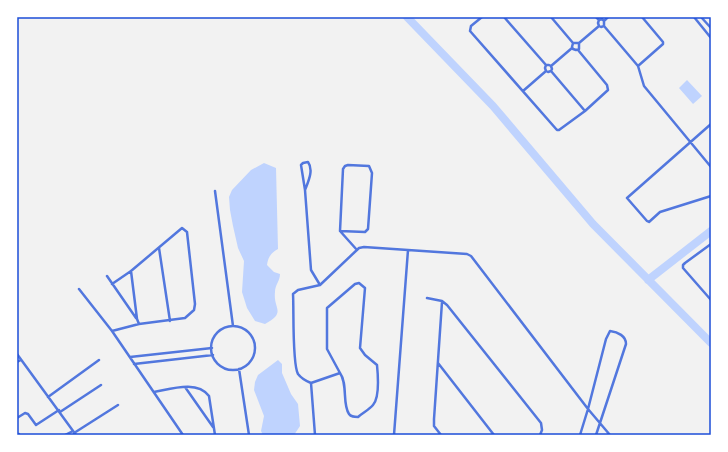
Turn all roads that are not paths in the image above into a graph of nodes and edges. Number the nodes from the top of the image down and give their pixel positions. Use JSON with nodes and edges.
{"nodes":[{"id":1,"x":482,"y":17,"type":"edge"},
{"id":2,"x":504,"y":17,"type":"edge"},
{"id":3,"x":551,"y":17,"type":"edge"},
{"id":4,"x":596,"y":17,"type":"edge"},
{"id":5,"x":608,"y":17,"type":"edge"},
{"id":6,"x":642,"y":17,"type":"edge"},
{"id":7,"x":694,"y":17,"type":"edge"},
{"id":8,"x":701,"y":17,"type":"edge"},
{"id":9,"x":599,"y":20,"type":"junction"},
{"id":10,"x":604,"y":21,"type":"junction"},
{"id":11,"x":706,"y":22,"type":"junction"},
{"id":12,"x":599,"y":26,"type":"junction"},
{"id":13,"x":604,"y":26,"type":"junction"},
{"id":14,"x":702,"y":26,"type":"junction"},
{"id":15,"x":711,"y":28,"type":"edge"},
{"id":16,"x":711,"y":38,"type":"edge"},
{"id":17,"x":573,"y":43,"type":"junction"},
{"id":18,"x":579,"y":43,"type":"junction"},
{"id":19,"x":572,"y":48,"type":"junction"},
{"id":20,"x":578,"y":50,"type":"junction"},
{"id":21,"x":546,"y":66,"type":"junction"},
{"id":22,"x":552,"y":66,"type":"junction"},
{"id":23,"x":638,"y":66,"type":"junction"},
{"id":24,"x":546,"y":71,"type":"junction"},
{"id":25,"x":551,"y":71,"type":"junction"},
{"id":26,"x":523,"y":91,"type":"junction"},
{"id":27,"x":584,"y":111,"type":"junction"},
{"id":28,"x":711,"y":124,"type":"edge"},
{"id":29,"x":690,"y":142,"type":"junction"},
{"id":30,"x":711,"y":168,"type":"edge"},
{"id":31,"x":306,"y":190,"type":"junction"},
{"id":32,"x":215,"y":191,"type":"dead end"},
{"id":33,"x":711,"y":196,"type":"edge"},
{"id":34,"x":340,"y":230,"type":"junction"},
{"id":35,"x":711,"y":244,"type":"edge"},
{"id":36,"x":159,"y":247,"type":"junction"},
{"id":37,"x":357,"y":250,"type":"junction"},
{"id":38,"x":408,"y":250,"type":"junction"},
{"id":39,"x":131,"y":271,"type":"junction"},
{"id":40,"x":106,"y":276,"type":"dead end"},
{"id":41,"x":112,"y":284,"type":"junction"},
{"id":42,"x":320,"y":286,"type":"junction"},
{"id":43,"x":79,"y":289,"type":"dead end"},
{"id":44,"x":427,"y":298,"type":"dead end"},
{"id":45,"x":711,"y":300,"type":"edge"},
{"id":46,"x":442,"y":301,"type":"junction"},
{"id":47,"x":137,"y":319,"type":"junction"},
{"id":48,"x":170,"y":321,"type":"junction"},
{"id":49,"x":139,"y":324,"type":"junction"},
{"id":50,"x":233,"y":326,"type":"junction"},
{"id":51,"x":112,"y":331,"type":"junction"},
{"id":52,"x":212,"y":348,"type":"junction"},
{"id":53,"x":17,"y":354,"type":"edge"},
{"id":54,"x":213,"y":355,"type":"junction"},
{"id":55,"x":130,"y":357,"type":"junction"},
{"id":56,"x":21,"y":360,"type":"junction"},
{"id":57,"x":99,"y":360,"type":"dead end"},
{"id":58,"x":17,"y":362,"type":"edge"},
{"id":59,"x":438,"y":362,"type":"junction"},
{"id":60,"x":134,"y":364,"type":"junction"},
{"id":61,"x":239,"y":369,"type":"junction"},
{"id":62,"x":340,"y":373,"type":"junction"},
{"id":63,"x":311,"y":383,"type":"junction"},
{"id":64,"x":102,"y":384,"type":"dead end"},
{"id":65,"x":185,"y":387,"type":"junction"},
{"id":66,"x":154,"y":392,"type":"junction"},
{"id":67,"x":48,"y":397,"type":"junction"},
{"id":68,"x":118,"y":404,"type":"dead end"},
{"id":69,"x":588,"y":410,"type":"junction"},
{"id":70,"x":59,"y":411,"type":"junction"},
{"id":71,"x":17,"y":418,"type":"edge"},
{"id":72,"x":601,"y":423,"type":"junction"},
{"id":73,"x":214,"y":428,"type":"junction"},
{"id":74,"x":74,"y":433,"type":"edge"},
{"id":75,"x":65,"y":435,"type":"edge"},
{"id":76,"x":183,"y":435,"type":"edge"},
{"id":77,"x":215,"y":435,"type":"edge"},
{"id":78,"x":249,"y":435,"type":"edge"},
{"id":79,"x":315,"y":435,"type":"edge"},
{"id":80,"x":394,"y":435,"type":"edge"},
{"id":81,"x":441,"y":435,"type":"edge"},
{"id":82,"x":494,"y":435,"type":"edge"},
{"id":83,"x":540,"y":435,"type":"edge"},
{"id":84,"x":580,"y":435,"type":"edge"},
{"id":85,"x":596,"y":435,"type":"edge"},
{"id":86,"x":610,"y":435,"type":"edge"}],
"edges":[{"from":1,"to":26,"type":"street"},
{"from":2,"to":21,"type":"street"},
{"from":3,"to":17,"type":"street"},
{"from":4,"to":9,"type":"street"},
{"from":5,"to":10,"type":"street"},
{"from":6,"to":23,"type":"street"},
{"from":7,"to":14,"type":"street"},
{"from":8,"to":11,"type":"street"},
{"from":9,"to":10,"type":"street"},
{"from":9,"to":12,"type":"street"},
{"from":10,"to":13,"type":"street"},
{"from":11,"to":14,"type":"street"},
{"from":11,"to":15,"type":"street"},
{"from":12,"to":13,"type":"street"},
{"from":12,"to":18,"type":"street"},
{"from":13,"to":23,"type":"street"},
{"from":14,"to":16,"type":"street"},
{"from":17,"to":18,"type":"street"},
{"from":17,"to":19,"type":"street"},
{"from":18,"to":20,"type":"street"},
{"from":19,"to":20,"type":"street"},
{"from":19,"to":22,"type":"street"},
{"from":20,"to":27,"type":"street"},
{"from":21,"to":22,"type":"street"},
{"from":21,"to":24,"type":"street"},
{"from":22,"to":25,"type":"street"},
{"from":23,"to":29,"type":"street"},
{"from":24,"to":25,"type":"street"},
{"from":24,"to":26,"type":"street"},
{"from":25,"to":27,"type":"street"},
{"from":26,"to":27,"type":"street"},
{"from":28,"to":29,"type":"street"},
{"from":29,"to":30,"type":"street"},
{"from":29,"to":33,"type":"street"},
{"from":31,"to":31,"type":"street"},
{"from":31,"to":42,"type":"street"},
{"from":32,"to":50,"type":"street"},
{"from":34,"to":34,"type":"street"},
{"from":34,"to":37,"type":"street"},
{"from":35,"to":45,"type":"street"},
{"from":36,"to":39,"type":"street"},
{"from":36,"to":48,"type":"street"},
{"from":36,"to":48,"type":"street"},
{"from":37,"to":38,"type":"street"},
{"from":37,"to":42,"type":"street"},
{"from":38,"to":69,"type":"street"},
{"from":38,"to":80,"type":"street"},
{"from":39,"to":41,"type":"street"},
{"from":39,"to":47,"type":"street"},
{"from":40,"to":41,"type":"street"},
{"from":41,"to":47,"type":"street"},
{"from":42,"to":63,"type":"street"},
{"from":43,"to":51,"type":"street"},
{"from":44,"to":46,"type":"street"},
{"from":46,"to":59,"type":"street"},
{"from":46,"to":83,"type":"street"},
{"from":47,"to":49,"type":"street"},
{"from":48,"to":49,"type":"street"},
{"from":49,"to":51,"type":"street"},
{"from":50,"to":52,"type":"street"},
{"from":50,"to":61,"type":"street"},
{"from":51,"to":55,"type":"street"},
{"from":52,"to":54,"type":"street"},
{"from":52,"to":55,"type":"street"},
{"from":53,"to":56,"type":"street"},
{"from":54,"to":60,"type":"street"},
{"from":54,"to":61,"type":"street"},
{"from":55,"to":60,"type":"street"},
{"from":56,"to":58,"type":"street"},
{"from":56,"to":67,"type":"street"},
{"from":57,"to":67,"type":"street"},
{"from":59,"to":81,"type":"street"},
{"from":59,"to":82,"type":"street"},
{"from":60,"to":66,"type":"street"},
{"from":61,"to":78,"type":"street"},
{"from":62,"to":62,"type":"street"},
{"from":62,"to":63,"type":"street"},
{"from":63,"to":79,"type":"street"},
{"from":64,"to":70,"type":"street"},
{"from":65,"to":66,"type":"street"},
{"from":65,"to":73,"type":"street"},
{"from":65,"to":73,"type":"street"},
{"from":66,"to":76,"type":"street"},
{"from":67,"to":70,"type":"street"},
{"from":68,"to":74,"type":"street"},
{"from":69,"to":72,"type":"street"},
{"from":69,"to":72,"type":"street"},
{"from":69,"to":84,"type":"street"},
{"from":70,"to":71,"type":"street"},
{"from":70,"to":74,"type":"street"},
{"from":72,"to":85,"type":"street"},
{"from":72,"to":86,"type":"street"},
{"from":73,"to":77,"type":"street"},
{"from":74,"to":75,"type":"street"}]}
